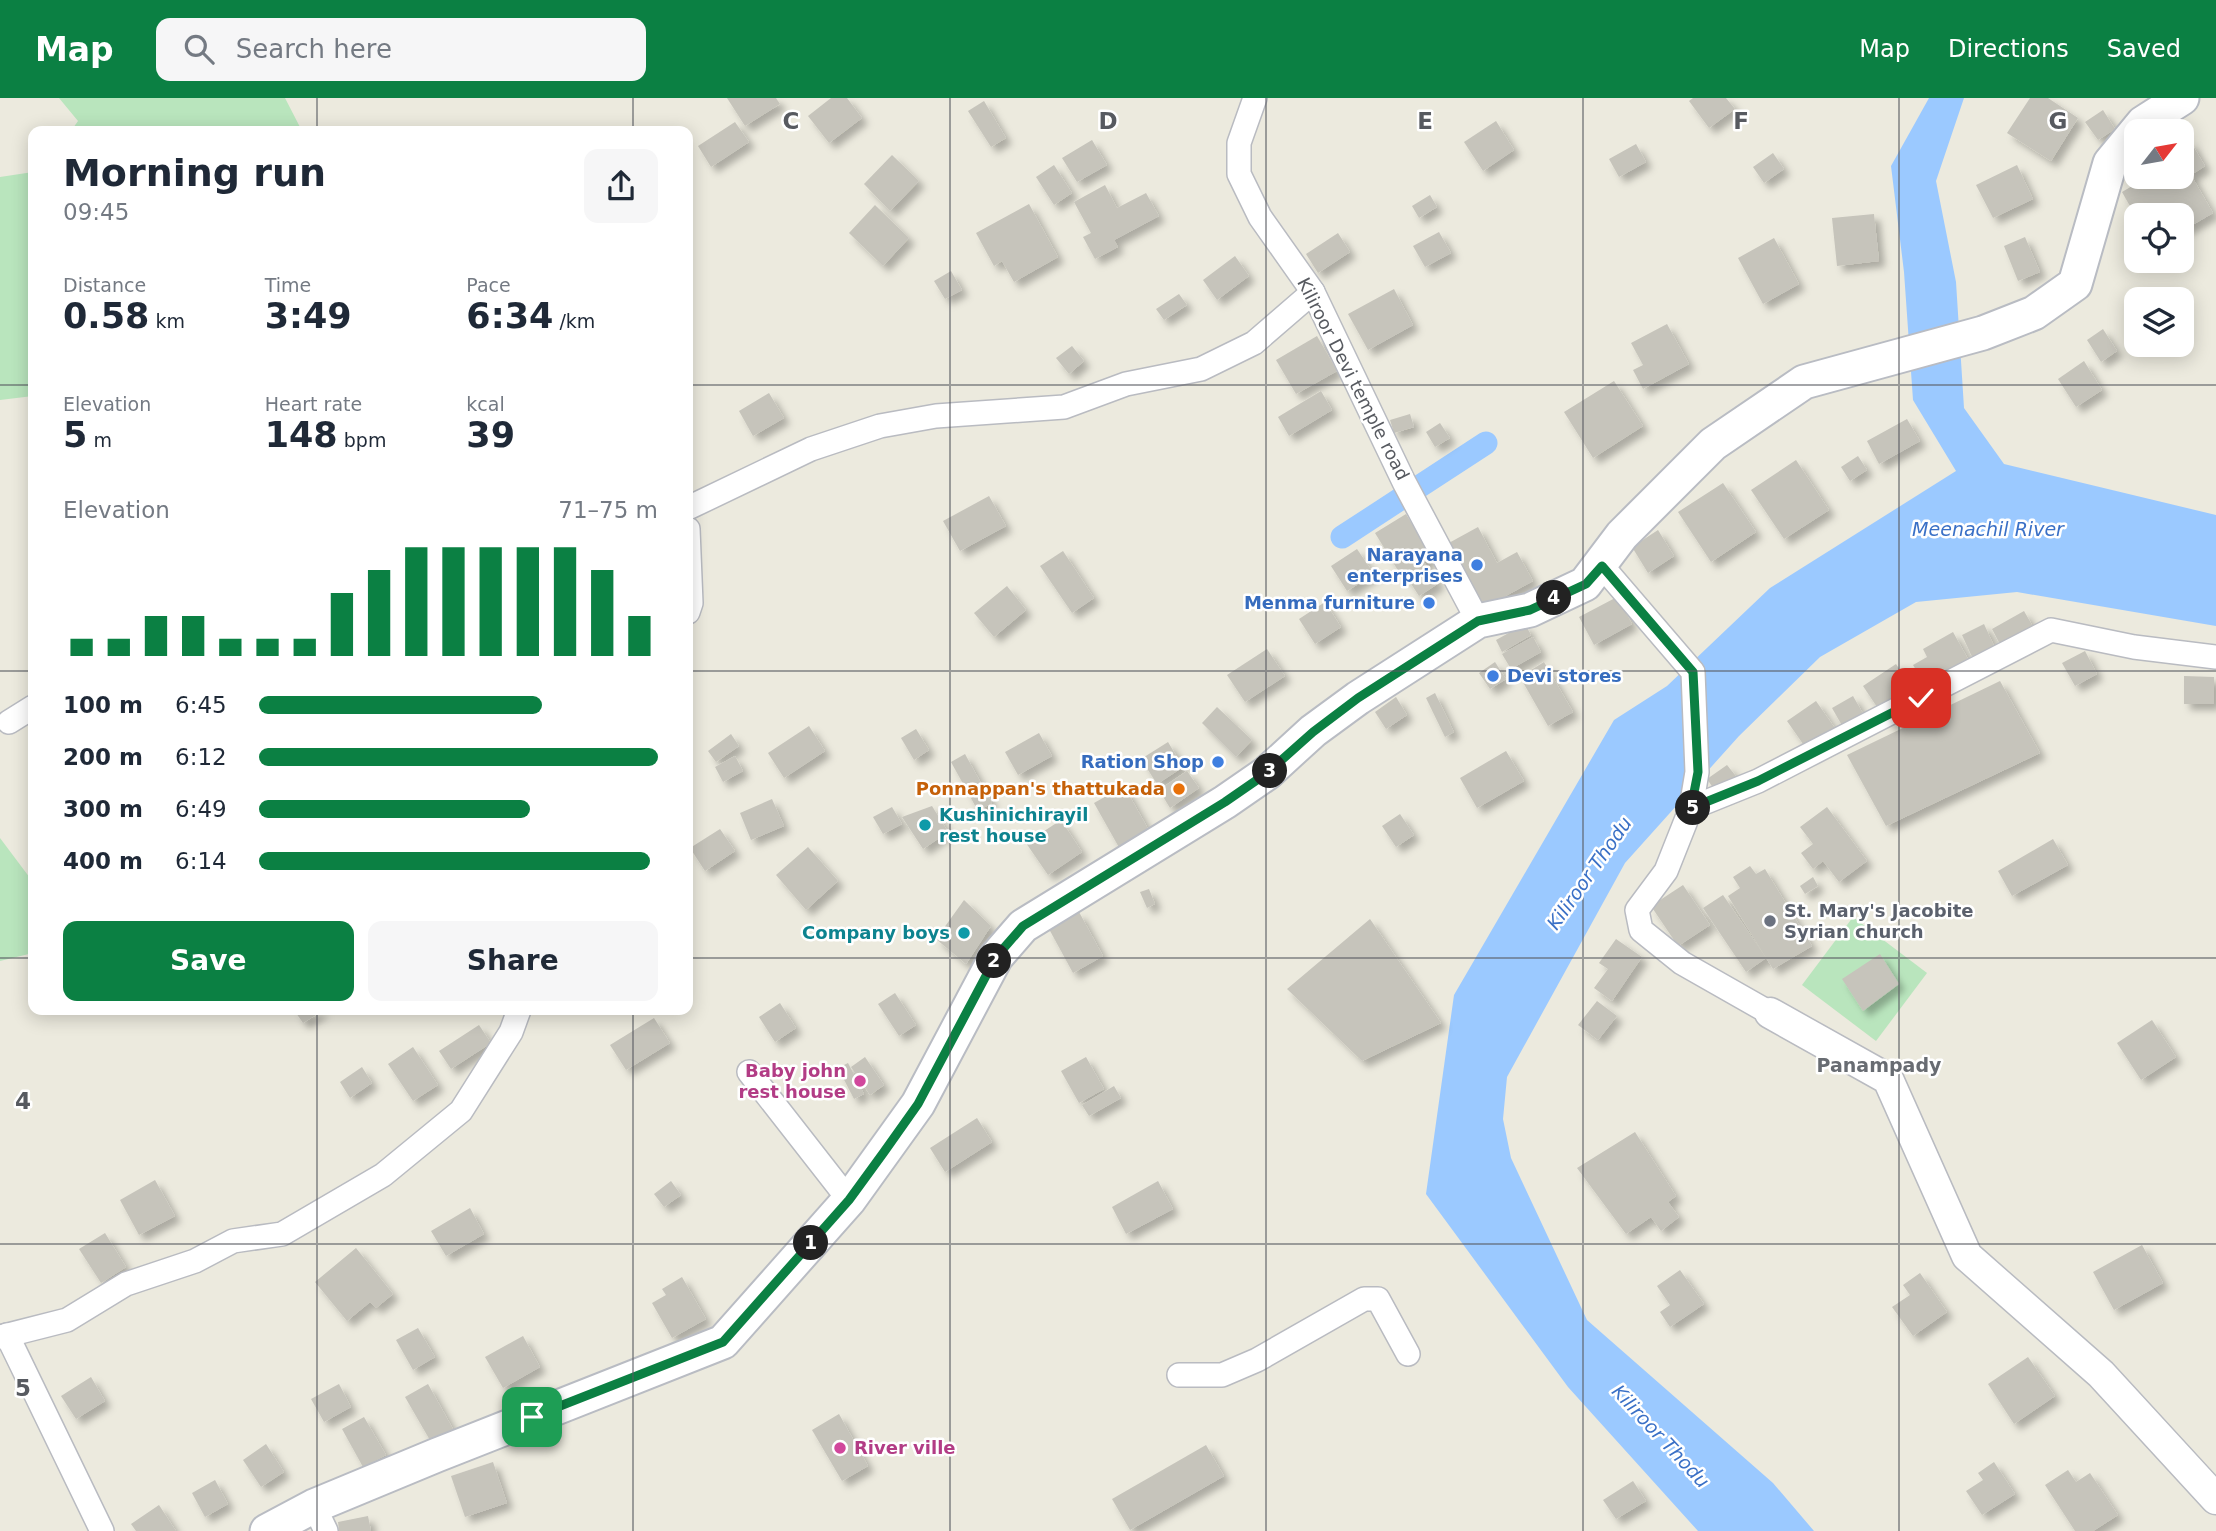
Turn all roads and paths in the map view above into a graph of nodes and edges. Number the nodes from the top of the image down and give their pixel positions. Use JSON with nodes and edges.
{"nodes":[{"id":1,"x":1255,"y":98,"type":"edge"},
{"id":2,"x":2182,"y":98,"type":"edge"},
{"id":3,"x":1312,"y":292,"type":"junction"},
{"id":4,"x":693,"y":506,"type":"edge"},
{"id":5,"x":1602,"y":566,"type":"junction"},
{"id":6,"x":1478,"y":621,"type":"junction"},
{"id":7,"x":2216,"y":657,"type":"edge"},
{"id":8,"x":28,"y":710,"type":"edge"},
{"id":9,"x":9,"y":722,"type":"dead end"},
{"id":10,"x":1692,"y":801,"type":"junction"},
{"id":11,"x":1770,"y":1013,"type":"joint"},
{"id":12,"x":517,"y":1015,"type":"edge"},
{"id":13,"x":749,"y":1072,"type":"dead end"},
{"id":14,"x":849,"y":1200,"type":"junction"},
{"id":15,"x":4,"y":1336,"type":"edge"},
{"id":16,"x":1408,"y":1354,"type":"dead end"},
{"id":17,"x":1179,"y":1376,"type":"dead end"},
{"id":18,"x":2216,"y":1499,"type":"edge"},
{"id":19,"x":320,"y":1519,"type":"edge"},
{"id":20,"x":102,"y":1531,"type":"edge"},
{"id":21,"x":267,"y":1531,"type":"edge"}],
"edges":[{"from":1,"to":3,"type":"street","name":"Kiliroor Devi temple road"},
{"from":2,"to":5,"type":"main road"},
{"from":3,"to":4,"type":"street"},
{"from":3,"to":6,"type":"street","name":"Kiliroor Devi temple road"},
{"from":5,"to":6,"type":"main road"},
{"from":5,"to":10,"type":"street"},
{"from":6,"to":14,"type":"main road"},
{"from":7,"to":10,"type":"street"},
{"from":8,"to":9,"type":"street"},
{"from":10,"to":11,"type":"street"},
{"from":11,"to":18,"type":"street"},
{"from":12,"to":15,"type":"street"},
{"from":13,"to":14,"type":"street"},
{"from":14,"to":19,"type":"main road"},
{"from":15,"to":20,"type":"street"},
{"from":16,"to":17,"type":"street"},
{"from":19,"to":21,"type":"main road"}]}
